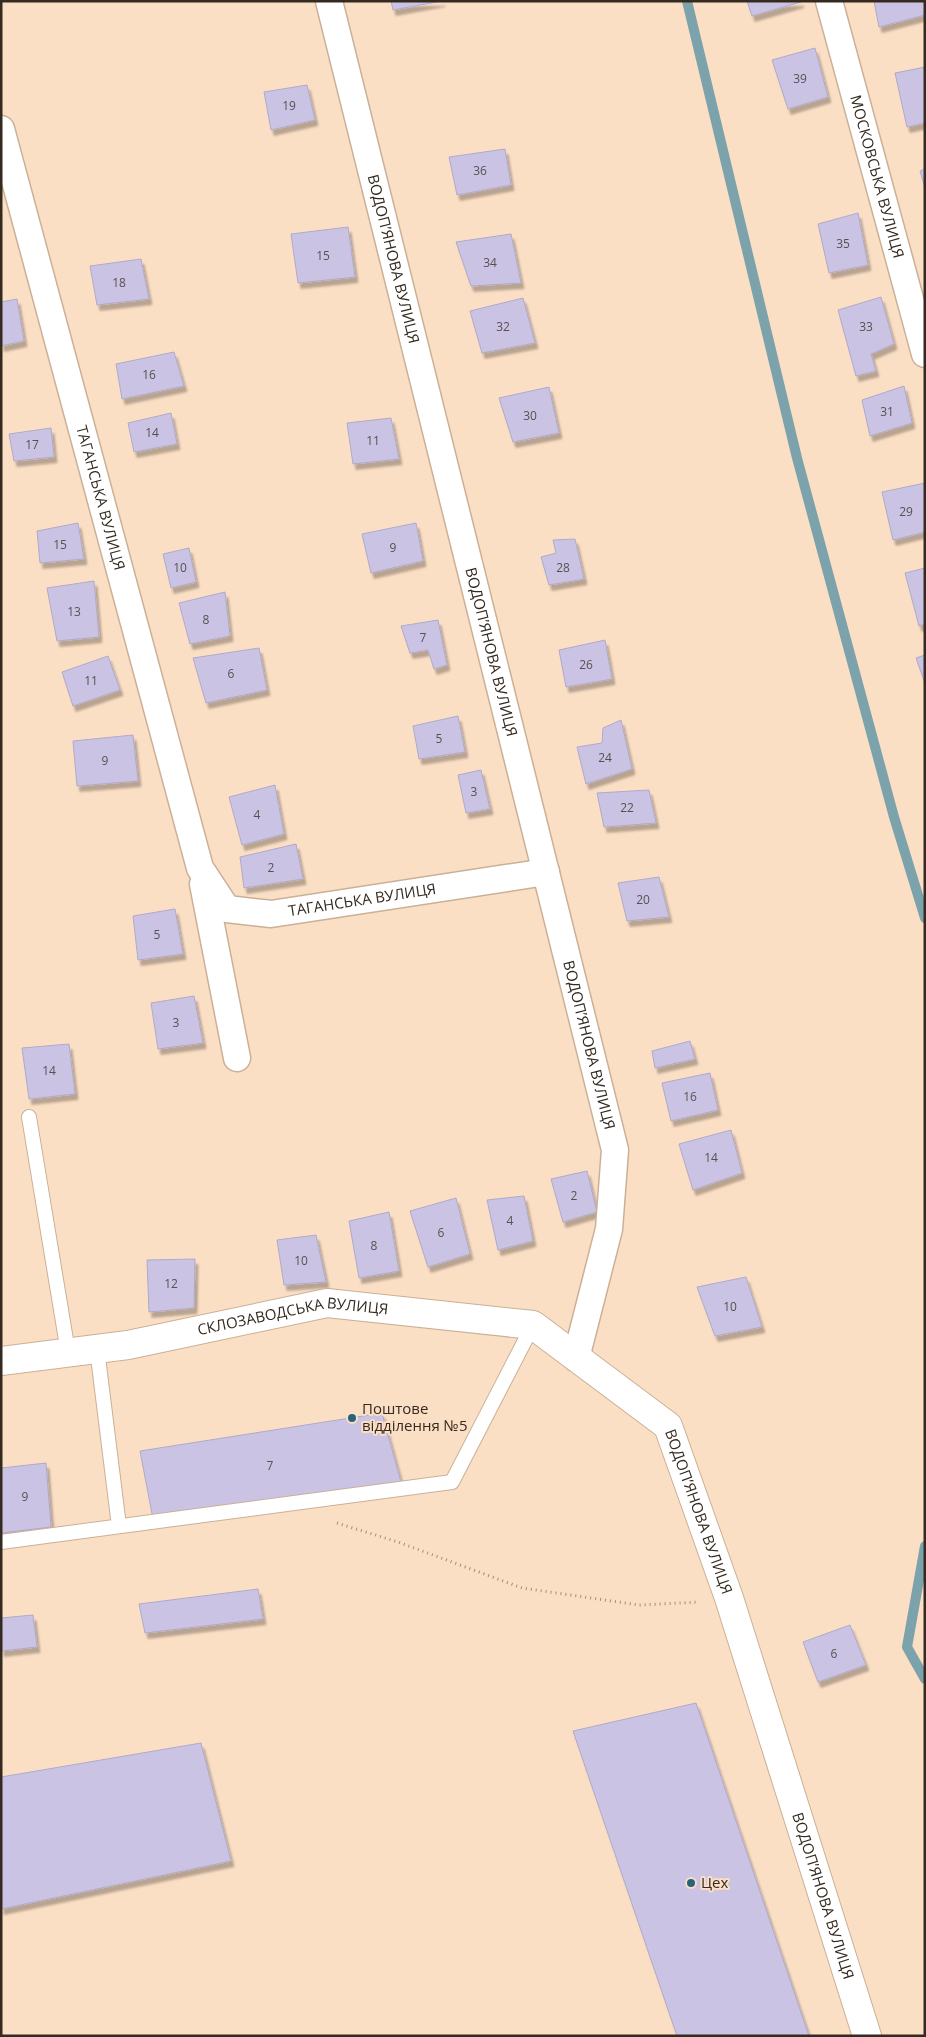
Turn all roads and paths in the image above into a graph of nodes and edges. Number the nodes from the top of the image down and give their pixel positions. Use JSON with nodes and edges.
{"nodes":[{"id":1,"x":329,"y":1,"type":"edge"},
{"id":2,"x":829,"y":1,"type":"edge"},
{"id":3,"x":1,"y":129,"type":"edge"},
{"id":4,"x":925,"y":354,"type":"edge"},
{"id":5,"x":200,"y":868,"type":"junction"},
{"id":6,"x":546,"y":872,"type":"junction"},
{"id":7,"x":237,"y":1058,"type":"dead end"},
{"id":8,"x":29,"y":1117,"type":"dead end"},
{"id":9,"x":533,"y":1325,"type":"junction"},
{"id":10,"x":97,"y":1349,"type":"junction"},
{"id":11,"x":68,"y":1352,"type":"junction"},
{"id":12,"x":576,"y":1358,"type":"junction"},
{"id":13,"x":1,"y":1361,"type":"edge"},
{"id":14,"x":334,"y":1522,"type":"dead end"},
{"id":15,"x":119,"y":1526,"type":"junction"},
{"id":16,"x":1,"y":1542,"type":"edge"},
{"id":17,"x":706,"y":1602,"type":"dead end"},
{"id":18,"x":867,"y":2036,"type":"edge"}],
"edges":[{"from":1,"to":6,"type":"street","name":"ВОДОП’ЯНОВА ВУЛИЦЯ"},
{"from":2,"to":4,"type":"street","name":"МОСКОВСЬКА ВУЛИЦЯ"},
{"from":3,"to":5,"type":"street","name":"ТАГАНСЬКА ВУЛИЦЯ"},
{"from":5,"to":6,"type":"street","name":"ТАГАНСЬКА ВУЛИЦЯ"},
{"from":5,"to":7,"type":"street","name":"ТАГАНСЬКА ВУЛИЦЯ"},
{"from":6,"to":12,"type":"street","name":"ВОДОП’ЯНОВА ВУЛИЦЯ"},
{"from":8,"to":11,"type":"lane"},
{"from":9,"to":10,"type":"street","name":"СКЛОЗАВОДСЬКА ВУЛИЦЯ"},
{"from":9,"to":12,"type":"street"},
{"from":9,"to":15,"type":"lane"},
{"from":10,"to":11,"type":"street","name":"СКЛОЗАВОДСЬКА ВУЛИЦЯ"},
{"from":10,"to":15,"type":"lane"},
{"from":11,"to":13,"type":"street","name":"СКЛОЗАВОДСЬКА ВУЛИЦЯ"},
{"from":12,"to":18,"type":"street","name":"ВОДОП’ЯНОВА ВУЛИЦЯ"},
{"from":14,"to":17,"type":"path"},
{"from":15,"to":16,"type":"lane"}]}
